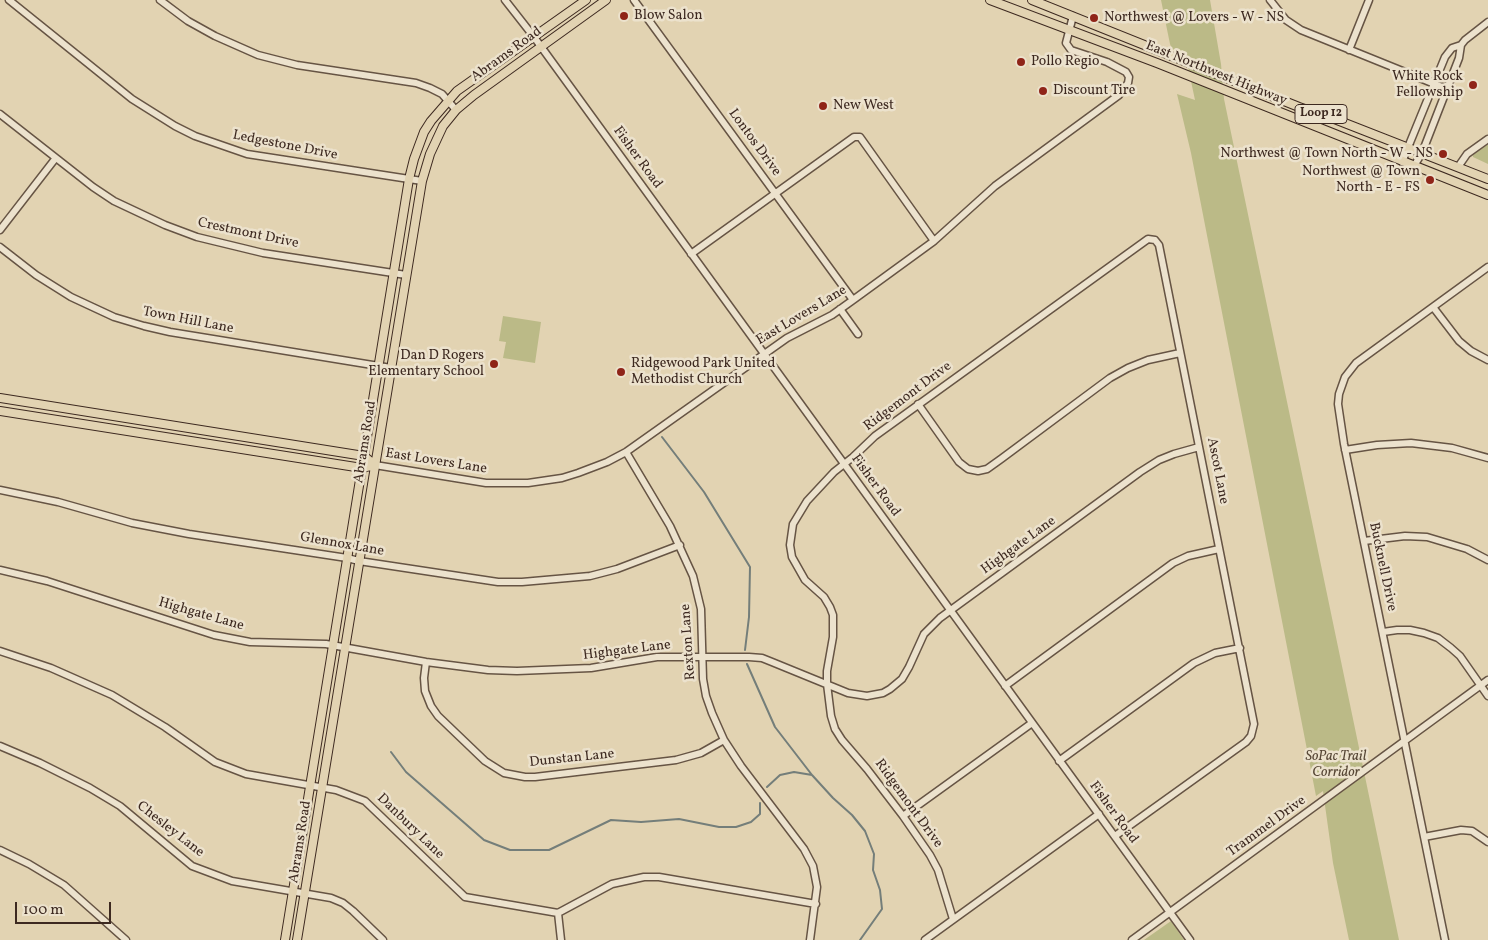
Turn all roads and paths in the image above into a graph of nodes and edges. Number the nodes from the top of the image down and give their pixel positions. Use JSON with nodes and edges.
{"nodes":[{"id":1,"x":9,"y":0,"type":"edge"},
{"id":2,"x":160,"y":0,"type":"edge"},
{"id":3,"x":505,"y":0,"type":"edge"},
{"id":4,"x":586,"y":0,"type":"edge"},
{"id":5,"x":606,"y":0,"type":"edge"},
{"id":6,"x":634,"y":0,"type":"edge"},
{"id":7,"x":990,"y":0,"type":"edge"},
{"id":8,"x":1032,"y":0,"type":"edge"},
{"id":9,"x":1270,"y":0,"type":"edge"},
{"id":10,"x":1369,"y":0,"type":"edge"},
{"id":11,"x":1073,"y":16,"type":"junction"},
{"id":12,"x":1488,"y":22,"type":"edge"},
{"id":13,"x":1069,"y":31,"type":"junction"},
{"id":14,"x":534,"y":37,"type":"junction"},
{"id":15,"x":541,"y":46,"type":"junction"},
{"id":16,"x":1461,"y":46,"type":"junction"},
{"id":17,"x":1349,"y":50,"type":"junction"},
{"id":18,"x":1434,"y":84,"type":"junction"},
{"id":19,"x":1447,"y":89,"type":"junction"},
{"id":20,"x":448,"y":100,"type":"junction"},
{"id":21,"x":456,"y":110,"type":"junction"},
{"id":22,"x":0,"y":114,"type":"edge"},
{"id":23,"x":422,"y":137,"type":"junction"},
{"id":24,"x":1488,"y":139,"type":"edge"},
{"id":25,"x":434,"y":143,"type":"junction"},
{"id":26,"x":1409,"y":148,"type":"junction"},
{"id":27,"x":1422,"y":153,"type":"junction"},
{"id":28,"x":55,"y":159,"type":"junction"},
{"id":29,"x":1402,"y":162,"type":"junction"},
{"id":30,"x":1414,"y":166,"type":"junction"},
{"id":31,"x":1458,"y":167,"type":"junction"},
{"id":32,"x":1488,"y":179,"type":"edge"},
{"id":33,"x":409,"y":180,"type":"junction"},
{"id":34,"x":422,"y":182,"type":"junction"},
{"id":35,"x":775,"y":193,"type":"junction"},
{"id":36,"x":1488,"y":195,"type":"edge"},
{"id":37,"x":0,"y":230,"type":"edge"},
{"id":38,"x":1148,"y":239,"type":"joint"},
{"id":39,"x":934,"y":241,"type":"junction"},
{"id":40,"x":0,"y":247,"type":"edge"},
{"id":41,"x":691,"y":254,"type":"junction"},
{"id":42,"x":1488,"y":267,"type":"edge"},
{"id":43,"x":394,"y":274,"type":"junction"},
{"id":44,"x":406,"y":275,"type":"junction"},
{"id":45,"x":853,"y":300,"type":"junction"},
{"id":46,"x":1433,"y":307,"type":"junction"},
{"id":47,"x":840,"y":309,"type":"junction"},
{"id":48,"x":858,"y":334,"type":"dead end"},
{"id":49,"x":763,"y":353,"type":"junction"},
{"id":50,"x":1180,"y":353,"type":"junction"},
{"id":51,"x":1488,"y":360,"type":"edge"},
{"id":52,"x":379,"y":366,"type":"junction"},
{"id":53,"x":391,"y":368,"type":"junction"},
{"id":54,"x":0,"y":398,"type":"edge"},
{"id":55,"x":918,"y":404,"type":"junction"},
{"id":56,"x":0,"y":411,"type":"edge"},
{"id":57,"x":173,"y":426,"type":"junction"},
{"id":58,"x":172,"y":438,"type":"junction"},
{"id":59,"x":1200,"y":447,"type":"junction"},
{"id":60,"x":1346,"y":450,"type":"junction"},
{"id":61,"x":626,"y":452,"type":"junction"},
{"id":62,"x":364,"y":456,"type":"junction"},
{"id":63,"x":1488,"y":458,"type":"edge"},
{"id":64,"x":375,"y":465,"type":"junction"},
{"id":65,"x":844,"y":465,"type":"junction"},
{"id":66,"x":362,"y":468,"type":"junction"},
{"id":67,"x":0,"y":490,"type":"edge"},
{"id":68,"x":1364,"y":541,"type":"junction"},
{"id":69,"x":680,"y":546,"type":"junction"},
{"id":70,"x":1219,"y":549,"type":"junction"},
{"id":71,"x":347,"y":558,"type":"junction"},
{"id":72,"x":1488,"y":560,"type":"edge"},
{"id":73,"x":359,"y":562,"type":"junction"},
{"id":74,"x":0,"y":570,"type":"edge"},
{"id":75,"x":950,"y":611,"type":"junction"},
{"id":76,"x":1383,"y":632,"type":"junction"},
{"id":77,"x":333,"y":645,"type":"junction"},
{"id":78,"x":345,"y":647,"type":"junction"},
{"id":79,"x":1240,"y":648,"type":"junction"},
{"id":80,"x":0,"y":651,"type":"edge"},
{"id":81,"x":701,"y":658,"type":"junction"},
{"id":82,"x":426,"y":662,"type":"junction"},
{"id":83,"x":1488,"y":680,"type":"edge"},
{"id":84,"x":827,"y":684,"type":"junction"},
{"id":85,"x":1481,"y":685,"type":"junction"},
{"id":86,"x":1005,"y":686,"type":"junction"},
{"id":87,"x":1488,"y":696,"type":"edge"},
{"id":88,"x":1032,"y":723,"type":"junction"},
{"id":89,"x":724,"y":740,"type":"junction"},
{"id":90,"x":1405,"y":741,"type":"junction"},
{"id":91,"x":0,"y":746,"type":"edge"},
{"id":92,"x":1060,"y":761,"type":"junction"},
{"id":93,"x":310,"y":785,"type":"junction"},
{"id":94,"x":322,"y":787,"type":"junction"},
{"id":95,"x":1099,"y":814,"type":"junction"},
{"id":96,"x":903,"y":816,"type":"junction"},
{"id":97,"x":1115,"y":836,"type":"junction"},
{"id":98,"x":1424,"y":837,"type":"junction"},
{"id":99,"x":1488,"y":842,"type":"edge"},
{"id":100,"x":0,"y":850,"type":"edge"},
{"id":101,"x":293,"y":891,"type":"junction"},
{"id":102,"x":306,"y":893,"type":"junction"},
{"id":103,"x":816,"y":904,"type":"junction"},
{"id":104,"x":1170,"y":912,"type":"junction"},
{"id":105,"x":558,"y":913,"type":"junction"},
{"id":106,"x":953,"y":919,"type":"junction"},
{"id":107,"x":126,"y":940,"type":"edge"},
{"id":108,"x":285,"y":940,"type":"edge"},
{"id":109,"x":297,"y":940,"type":"edge"},
{"id":110,"x":383,"y":940,"type":"edge"},
{"id":111,"x":561,"y":940,"type":"edge"},
{"id":112,"x":810,"y":940,"type":"edge"},
{"id":113,"x":925,"y":940,"type":"edge"},
{"id":114,"x":1132,"y":940,"type":"edge"},
{"id":115,"x":1190,"y":940,"type":"edge"},
{"id":116,"x":1445,"y":940,"type":"edge"}],
"edges":[{"from":1,"to":33,"type":"street","name":"Ledgestone Drive"},
{"from":2,"to":20,"type":"street"},
{"from":3,"to":14,"type":"street","name":"Fisher Road"},
{"from":4,"to":14,"type":"main road","name":"Abrams Road"},
{"from":5,"to":15,"type":"main road","name":"Abrams Road"},
{"from":6,"to":35,"type":"street","name":"Lontos Drive"},
{"from":7,"to":13,"type":"main road","name":"East Northwest Highway","number":"Loop 12"},
{"from":8,"to":11,"type":"main road","name":"East Northwest Highway","number":"Loop 12"},
{"from":9,"to":17,"type":"street"},
{"from":10,"to":17,"type":"street"},
{"from":11,"to":13,"type":"street"},
{"from":11,"to":26,"type":"main road","name":"East Northwest Highway","number":"Loop 12"},
{"from":12,"to":16,"type":"street"},
{"from":13,"to":29,"type":"main road","name":"East Northwest Highway","number":"Loop 12"},
{"from":13,"to":39,"type":"street","name":"East Lovers Lane"},
{"from":14,"to":15,"type":"street","name":"Fisher Road"},
{"from":14,"to":20,"type":"main road","name":"Abrams Road"},
{"from":15,"to":21,"type":"main road","name":"Abrams Road"},
{"from":15,"to":41,"type":"street","name":"Fisher Road"},
{"from":16,"to":18,"type":"street"},
{"from":16,"to":19,"type":"street"},
{"from":17,"to":18,"type":"street"},
{"from":18,"to":19,"type":"street"},
{"from":18,"to":26,"type":"street"},
{"from":19,"to":27,"type":"street"},
{"from":20,"to":21,"type":"street"},
{"from":20,"to":23,"type":"main road","name":"Abrams Road"},
{"from":21,"to":25,"type":"main road","name":"Abrams Road"},
{"from":22,"to":28,"type":"street","name":"Crestmont Drive"},
{"from":23,"to":25,"type":"main road"},
{"from":23,"to":33,"type":"main road","name":"Abrams Road"},
{"from":24,"to":31,"type":"street"},
{"from":25,"to":34,"type":"main road","name":"Abrams Road"},
{"from":26,"to":27,"type":"main road","name":"East Northwest Highway","number":"Loop 12"},
{"from":26,"to":29,"type":"street"},
{"from":27,"to":30,"type":"street"},
{"from":27,"to":31,"type":"main road","name":"East Northwest Highway","number":"Loop 12"},
{"from":28,"to":37,"type":"street"},
{"from":28,"to":43,"type":"street","name":"Crestmont Drive"},
{"from":29,"to":30,"type":"main road","name":"East Northwest Highway","number":"Loop 12"},
{"from":30,"to":36,"type":"main road","name":"East Northwest Highway","number":"Loop 12"},
{"from":31,"to":32,"type":"main road","name":"East Northwest Highway","number":"Loop 12"},
{"from":33,"to":34,"type":"street","name":"Ledgestone Drive"},
{"from":33,"to":43,"type":"main road","name":"Abrams Road"},
{"from":34,"to":44,"type":"main road","name":"Abrams Road"},
{"from":35,"to":39,"type":"street"},
{"from":35,"to":41,"type":"street"},
{"from":35,"to":45,"type":"street","name":"Lontos Drive"},
{"from":38,"to":50,"type":"street","name":"Ascot Lane"},
{"from":38,"to":55,"type":"street","name":"Ridgemont Drive"},
{"from":39,"to":45,"type":"street","name":"East Lovers Lane"},
{"from":40,"to":52,"type":"street","name":"Town Hill Lane"},
{"from":41,"to":49,"type":"street","name":"Fisher Road"},
{"from":42,"to":46,"type":"street","name":"Bucknell Drive"},
{"from":43,"to":44,"type":"street","name":"Crestmont Drive"},
{"from":43,"to":52,"type":"main road","name":"Abrams Road"},
{"from":44,"to":53,"type":"main road","name":"Abrams Road"},
{"from":45,"to":47,"type":"street","name":"East Lovers Lane"},
{"from":46,"to":51,"type":"street"},
{"from":46,"to":60,"type":"street","name":"Bucknell Drive"},
{"from":47,"to":48,"type":"street"},
{"from":47,"to":49,"type":"street","name":"East Lovers Lane"},
{"from":49,"to":61,"type":"street","name":"East Lovers Lane"},
{"from":49,"to":65,"type":"street","name":"Fisher Road"},
{"from":50,"to":55,"type":"street"},
{"from":50,"to":59,"type":"street","name":"Ascot Lane"},
{"from":52,"to":53,"type":"street","name":"Town Hill Lane"},
{"from":52,"to":62,"type":"main road","name":"Abrams Road"},
{"from":53,"to":64,"type":"main road","name":"Abrams Road"},
{"from":54,"to":57,"type":"main road"},
{"from":55,"to":65,"type":"street","name":"Ridgemont Drive"},
{"from":56,"to":58,"type":"main road","name":"East Lovers Lane"},
{"from":57,"to":58,"type":"main road"},
{"from":57,"to":62,"type":"main road"},
{"from":58,"to":66,"type":"main road","name":"East Lovers Lane"},
{"from":59,"to":70,"type":"street","name":"Ascot Lane"},
{"from":59,"to":75,"type":"street","name":"Highgate Lane"},
{"from":60,"to":63,"type":"street"},
{"from":60,"to":68,"type":"street","name":"Bucknell Drive"},
{"from":61,"to":64,"type":"street","name":"East Lovers Lane"},
{"from":61,"to":69,"type":"street","name":"Rexton Lane"},
{"from":62,"to":64,"type":"main road","name":"East Lovers Lane"},
{"from":62,"to":66,"type":"main road","name":"Abrams Road"},
{"from":64,"to":66,"type":"main road","name":"East Lovers Lane"},
{"from":64,"to":73,"type":"main road","name":"Abrams Road"},
{"from":65,"to":75,"type":"street","name":"Fisher Road"},
{"from":65,"to":84,"type":"street","name":"Ridgemont Drive"},
{"from":66,"to":71,"type":"main road","name":"Abrams Road"},
{"from":67,"to":71,"type":"street","name":"Glennox Lane"},
{"from":68,"to":72,"type":"street"},
{"from":68,"to":76,"type":"street","name":"Bucknell Drive"},
{"from":69,"to":73,"type":"street","name":"Glennox Lane"},
{"from":69,"to":81,"type":"street","name":"Rexton Lane"},
{"from":70,"to":79,"type":"street","name":"Ascot Lane"},
{"from":70,"to":86,"type":"street"},
{"from":71,"to":73,"type":"street","name":"Glennox Lane"},
{"from":71,"to":77,"type":"main road","name":"Abrams Road"},
{"from":73,"to":78,"type":"main road","name":"Abrams Road"},
{"from":74,"to":77,"type":"street","name":"Highgate Lane"},
{"from":75,"to":84,"type":"street","name":"Highgate Lane"},
{"from":75,"to":86,"type":"street","name":"Fisher Road"},
{"from":76,"to":85,"type":"street"},
{"from":76,"to":90,"type":"street","name":"Bucknell Drive"},
{"from":77,"to":78,"type":"street","name":"Highgate Lane"},
{"from":77,"to":93,"type":"main road","name":"Abrams Road"},
{"from":78,"to":82,"type":"street","name":"Highgate Lane"},
{"from":78,"to":94,"type":"main road","name":"Abrams Road"},
{"from":79,"to":92,"type":"street"},
{"from":79,"to":97,"type":"street","name":"Ascot Lane"},
{"from":80,"to":93,"type":"street","name":"Danbury Lane"},
{"from":81,"to":82,"type":"street","name":"Highgate Lane"},
{"from":81,"to":84,"type":"street","name":"Highgate Lane"},
{"from":81,"to":89,"type":"street","name":"Rexton Lane"},
{"from":82,"to":89,"type":"street","name":"Dunstan Lane"},
{"from":83,"to":85,"type":"street","name":"Trammel Drive"},
{"from":84,"to":96,"type":"street","name":"Ridgemont Drive"},
{"from":85,"to":87,"type":"street"},
{"from":85,"to":90,"type":"street","name":"Trammel Drive"},
{"from":86,"to":88,"type":"street","name":"Fisher Road"},
{"from":88,"to":92,"type":"street","name":"Fisher Road"},
{"from":88,"to":96,"type":"street"},
{"from":89,"to":103,"type":"street","name":"Rexton Lane"},
{"from":90,"to":98,"type":"street","name":"Bucknell Drive"},
{"from":90,"to":104,"type":"street","name":"Trammel Drive"},
{"from":91,"to":101,"type":"street","name":"Chesley Lane"},
{"from":92,"to":95,"type":"street","name":"Fisher Road"},
{"from":93,"to":94,"type":"street","name":"Danbury Lane"},
{"from":93,"to":101,"type":"main road","name":"Abrams Road"},
{"from":94,"to":102,"type":"main road","name":"Abrams Road"},
{"from":94,"to":105,"type":"street","name":"Danbury Lane"},
{"from":95,"to":97,"type":"street","name":"Fisher Road"},
{"from":95,"to":106,"type":"street"},
{"from":96,"to":106,"type":"street","name":"Ridgemont Drive"},
{"from":97,"to":104,"type":"street","name":"Fisher Road"},
{"from":98,"to":99,"type":"street"},
{"from":98,"to":116,"type":"street","name":"Bucknell Drive"},
{"from":100,"to":107,"type":"street"},
{"from":101,"to":102,"type":"street","name":"Chesley Lane"},
{"from":101,"to":108,"type":"main road","name":"Abrams Road"},
{"from":102,"to":109,"type":"main road","name":"Abrams Road"},
{"from":102,"to":110,"type":"street","name":"Chesley Lane"},
{"from":103,"to":105,"type":"street"},
{"from":103,"to":112,"type":"street","name":"Rexton Lane"},
{"from":104,"to":114,"type":"street","name":"Trammel Drive"},
{"from":104,"to":115,"type":"street","name":"Fisher Road"},
{"from":105,"to":111,"type":"street"},
{"from":106,"to":113,"type":"street"}]}
